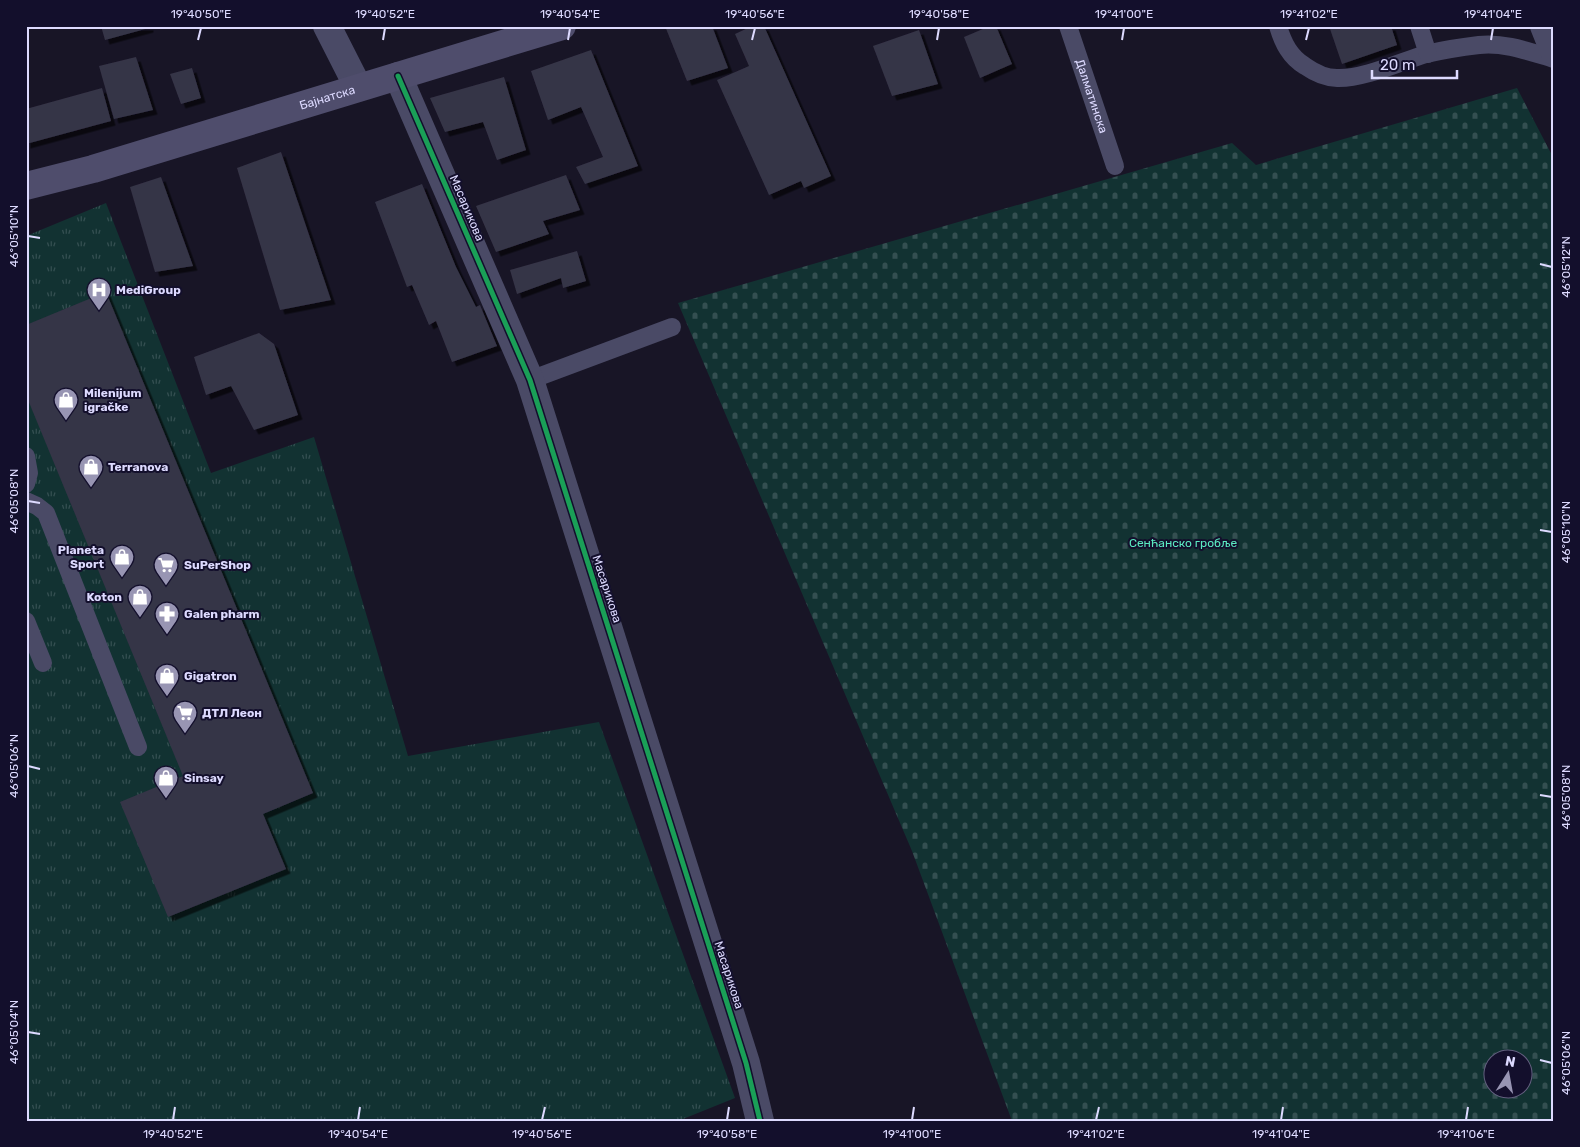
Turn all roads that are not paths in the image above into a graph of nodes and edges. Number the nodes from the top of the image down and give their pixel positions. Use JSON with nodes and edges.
{"nodes":[{"id":1,"x":327,"y":26,"type":"edge"},
{"id":2,"x":562,"y":26,"type":"edge"},
{"id":3,"x":1068,"y":26,"type":"edge"},
{"id":4,"x":1278,"y":26,"type":"edge"},
{"id":5,"x":1419,"y":26,"type":"edge"},
{"id":6,"x":1544,"y":26,"type":"edge"},
{"id":7,"x":1554,"y":51,"type":"edge"},
{"id":8,"x":1428,"y":54,"type":"junction"},
{"id":9,"x":1554,"y":59,"type":"edge"},
{"id":10,"x":398,"y":76,"type":"junction"},
{"id":11,"x":358,"y":87,"type":"junction"},
{"id":12,"x":1115,"y":166,"type":"dead end"},
{"id":13,"x":93,"y":169,"type":"junction"},
{"id":14,"x":26,"y":186,"type":"edge"},
{"id":15,"x":26,"y":195,"type":"edge"},
{"id":16,"x":672,"y":327,"type":"dead end"},
{"id":17,"x":530,"y":380,"type":"junction"},
{"id":18,"x":26,"y":456,"type":"edge"},
{"id":19,"x":26,"y":484,"type":"edge"},
{"id":20,"x":26,"y":501,"type":"edge"},
{"id":21,"x":26,"y":621,"type":"edge"},
{"id":22,"x":43,"y":663,"type":"dead end"},
{"id":23,"x":138,"y":747,"type":"dead end"},
{"id":24,"x":760,"y":1121,"type":"edge"}],
"edges":[{"from":1,"to":11,"type":"street"},
{"from":2,"to":10,"type":"main road","name":"Бајнатска"},
{"from":3,"to":12,"type":"lane","name":"Далматинска"},
{"from":4,"to":8,"type":"lane"},
{"from":5,"to":8,"type":"lane"},
{"from":6,"to":7,"type":"street"},
{"from":8,"to":9,"type":"lane"},
{"from":10,"to":11,"type":"main road","name":"Бајнатска"},
{"from":10,"to":17,"type":"street","name":"Масарикова"},
{"from":11,"to":13,"type":"main road","name":"Бајнатска"},
{"from":13,"to":14,"type":"main road","name":"Бајнатска"},
{"from":13,"to":15,"type":"main road","name":"Бајнатска"},
{"from":16,"to":17,"type":"lane"},
{"from":17,"to":24,"type":"street","name":"Масарикова"},
{"from":18,"to":19,"type":"lane"},
{"from":20,"to":23,"type":"lane"},
{"from":21,"to":22,"type":"lane"}]}
